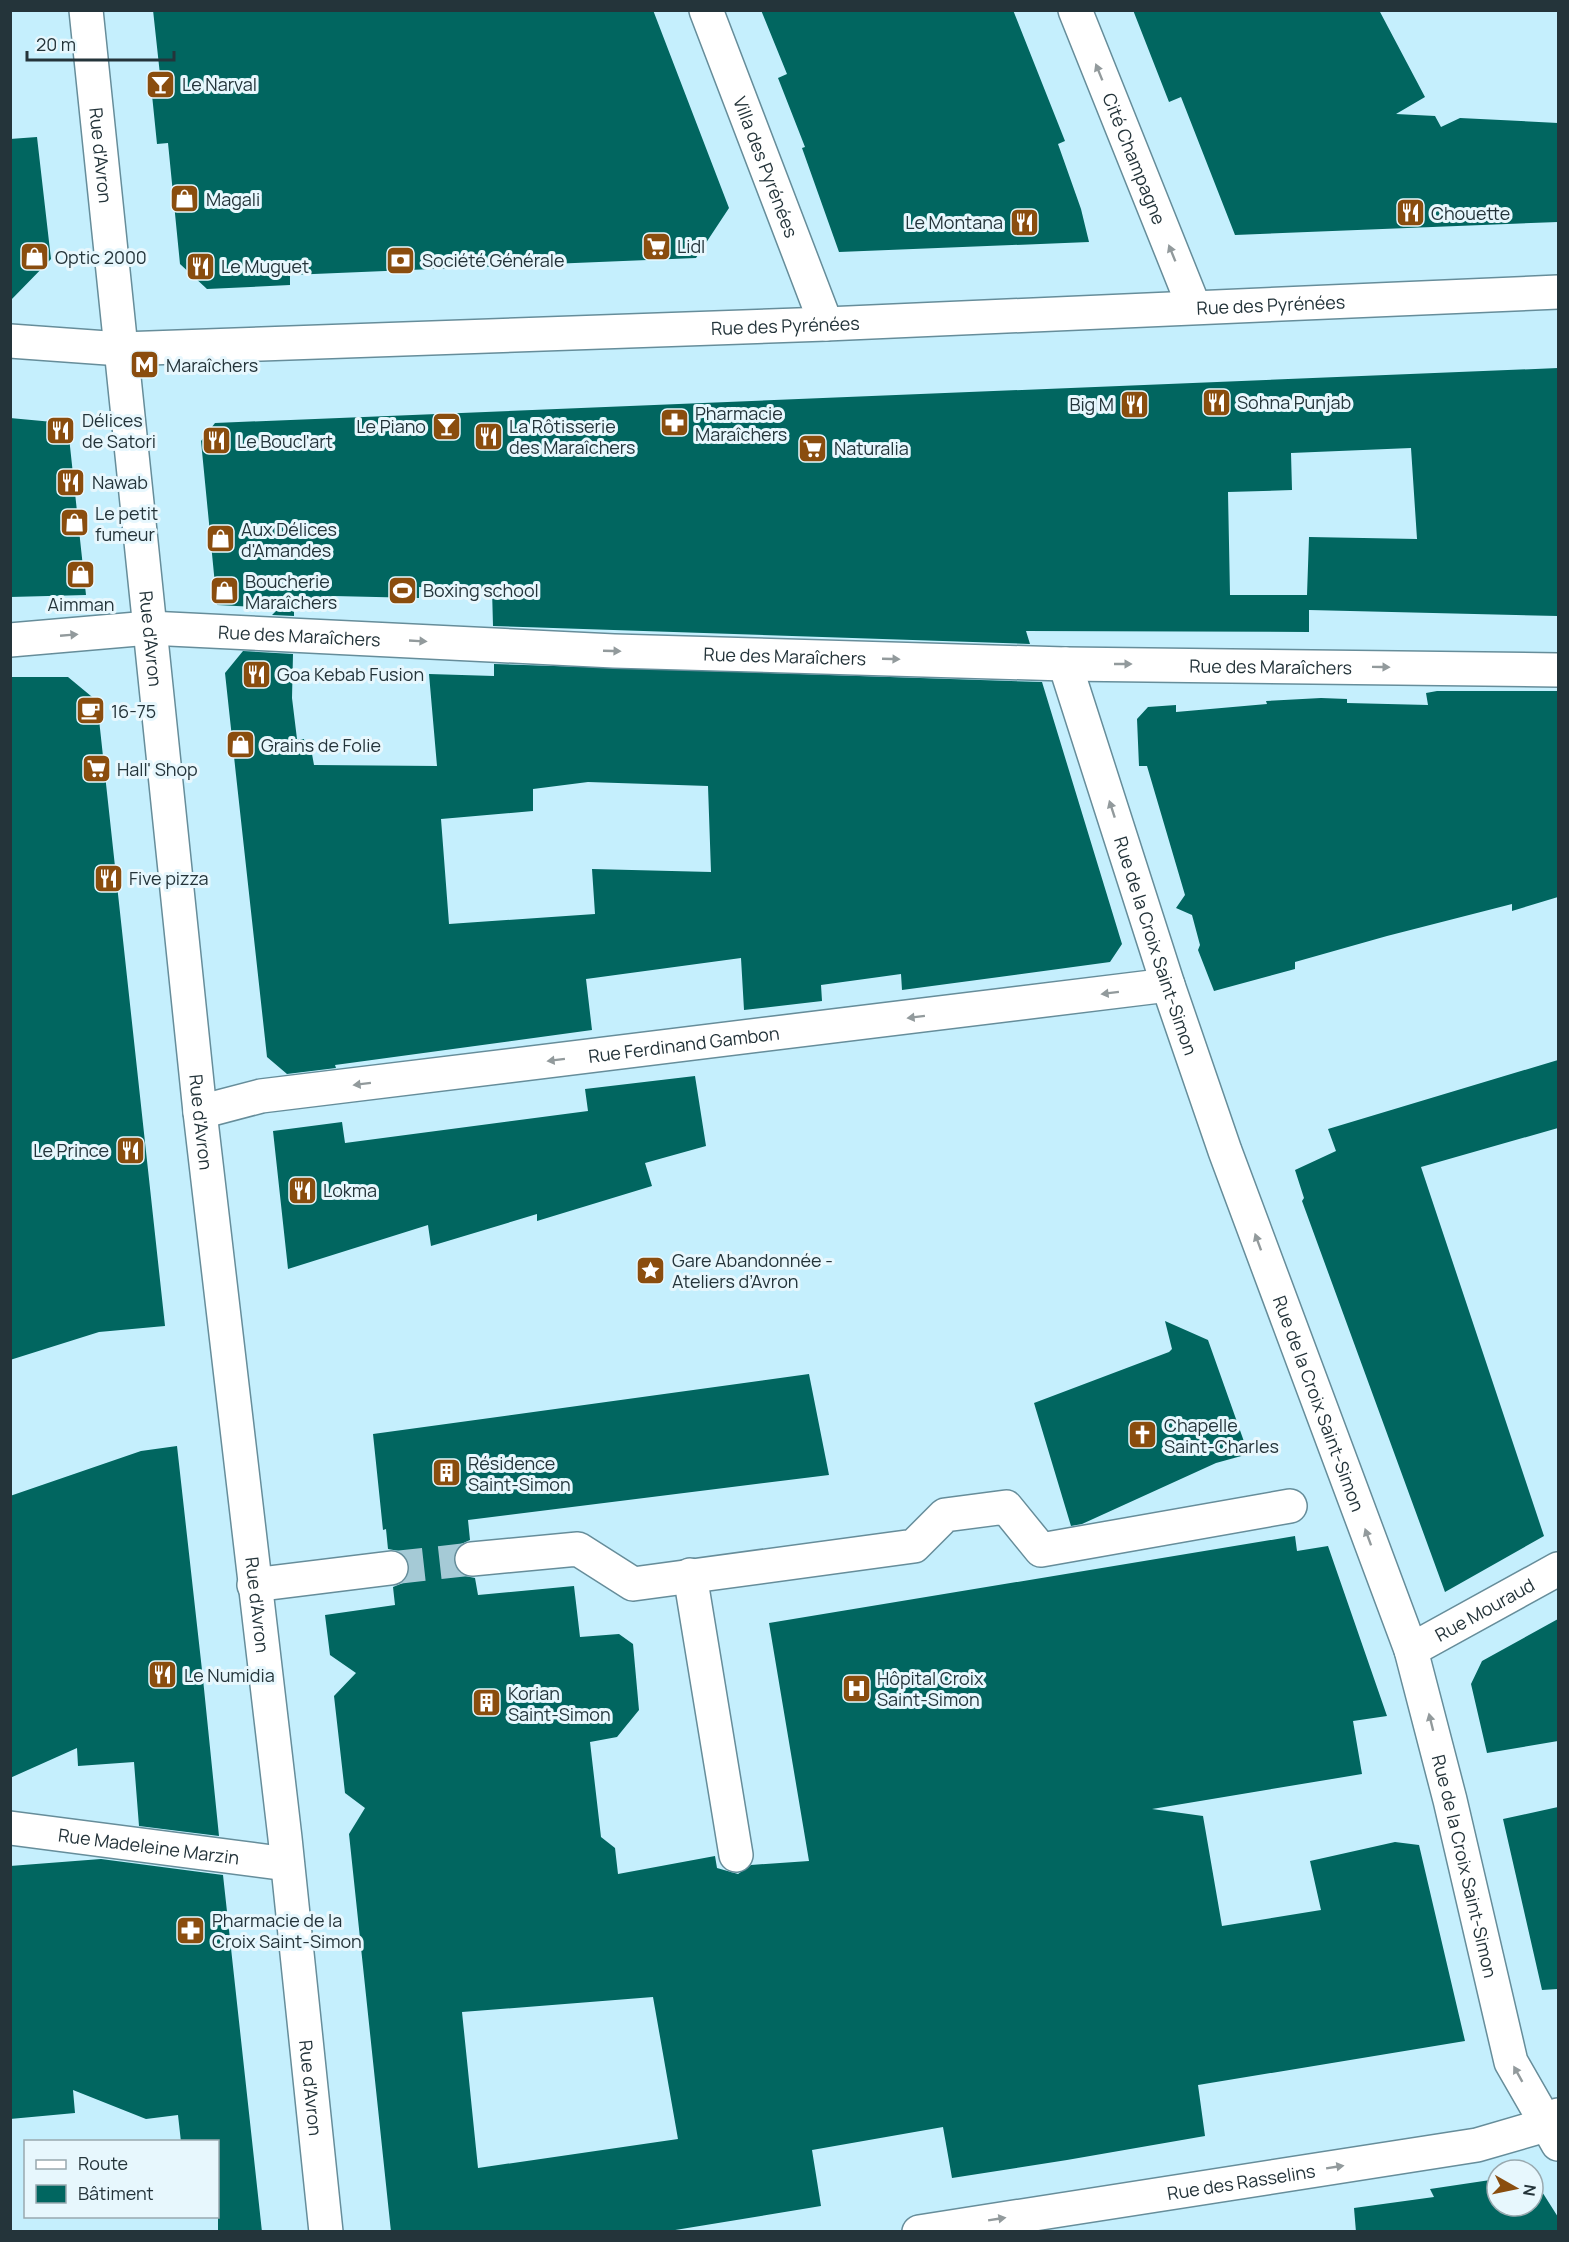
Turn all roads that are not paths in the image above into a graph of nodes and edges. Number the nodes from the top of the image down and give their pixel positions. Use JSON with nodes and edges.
{"nodes":[{"id":1,"x":86,"y":10,"type":"edge"},
{"id":2,"x":706,"y":10,"type":"edge"},
{"id":3,"x":1075,"y":10,"type":"edge"},
{"id":4,"x":1558,"y":292,"type":"edge"},
{"id":5,"x":1194,"y":307,"type":"junction"},
{"id":6,"x":826,"y":324,"type":"junction"},
{"id":7,"x":10,"y":341,"type":"edge"},
{"id":8,"x":121,"y":349,"type":"junction"},
{"id":9,"x":149,"y":628,"type":"junction"},
{"id":10,"x":10,"y":640,"type":"edge"},
{"id":11,"x":1065,"y":664,"type":"junction"},
{"id":12,"x":1558,"y":669,"type":"edge"},
{"id":13,"x":1168,"y":985,"type":"junction"},
{"id":14,"x":200,"y":1112,"type":"junction"},
{"id":15,"x":1290,"y":1506,"type":"dead end"},
{"id":16,"x":472,"y":1559,"type":"tunnel mouth"},
{"id":17,"x":391,"y":1568,"type":"tunnel mouth"},
{"id":18,"x":1558,"y":1569,"type":"edge"},
{"id":19,"x":690,"y":1575,"type":"junction"},
{"id":20,"x":254,"y":1585,"type":"junction"},
{"id":21,"x":1411,"y":1650,"type":"junction"},
{"id":22,"x":10,"y":1828,"type":"edge"},
{"id":23,"x":736,"y":1855,"type":"dead end"},
{"id":24,"x":287,"y":1864,"type":"junction"},
{"id":25,"x":1554,"y":2128,"type":"edge"},
{"id":26,"x":326,"y":2232,"type":"edge"},
{"id":27,"x":919,"y":2232,"type":"edge"}],
"edges":[{"from":1,"to":8,"type":"street","name":"Rue d'Avron"},
{"from":2,"to":6,"type":"street","name":"Villa des Pyrénées"},
{"from":5,"to":3,"type":"street","name":"Cité Champagne","one_way":true},
{"from":4,"to":5,"type":"street","name":"Rue des Pyrénées"},
{"from":5,"to":6,"type":"street","name":"Rue des Pyrénées"},
{"from":6,"to":8,"type":"street","name":"Rue des Pyrénées"},
{"from":7,"to":8,"type":"street","name":"Rue des Pyrénées"},
{"from":8,"to":9,"type":"street","name":"Rue d'Avron"},
{"from":10,"to":9,"type":"street","name":"Rue des Maraîchers","one_way":true},
{"from":9,"to":11,"type":"street","name":"Rue des Maraîchers","one_way":true},
{"from":9,"to":14,"type":"street","name":"Rue d'Avron"},
{"from":11,"to":12,"type":"street","name":"Rue des Maraîchers","one_way":true},
{"from":13,"to":11,"type":"street","name":"Rue de la Croix Saint-Simon","one_way":true},
{"from":13,"to":14,"type":"street","name":"Rue Ferdinand Gambon","one_way":true},
{"from":21,"to":13,"type":"street","name":"Rue de la Croix Saint-Simon","one_way":true},
{"from":14,"to":20,"type":"street","name":"Rue d'Avron"},
{"from":15,"to":19,"type":"street"},
{"from":16,"to":19,"type":"street"},
{"from":17,"to":20,"type":"street"},
{"from":18,"to":21,"type":"street","name":"Rue Mouraud"},
{"from":19,"to":23,"type":"street"},
{"from":20,"to":24,"type":"street","name":"Rue d'Avron"},
{"from":25,"to":21,"type":"street","name":"Rue de la Croix Saint-Simon","one_way":true},
{"from":22,"to":24,"type":"street","name":"Rue Madeleine Marzin"},
{"from":24,"to":26,"type":"street","name":"Rue d'Avron"},
{"from":27,"to":25,"type":"street","name":"Rue des Rasselins","one_way":true}]}
